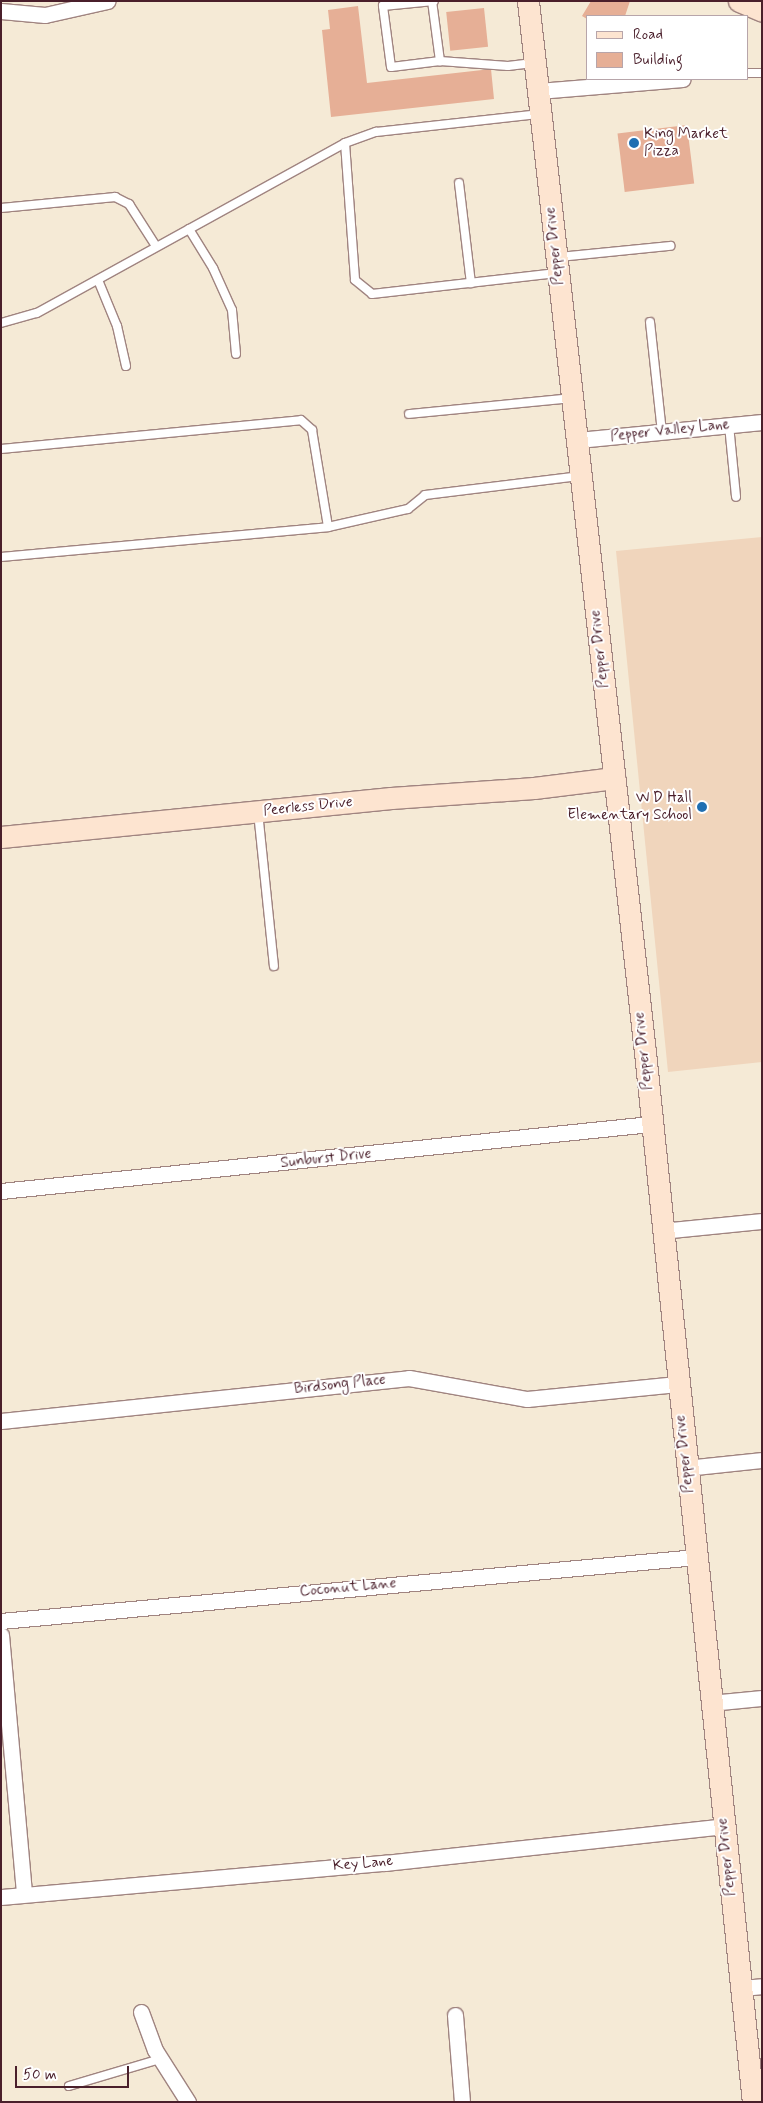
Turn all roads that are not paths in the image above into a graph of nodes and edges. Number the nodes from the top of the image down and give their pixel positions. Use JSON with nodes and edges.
{"nodes":[{"id":1,"x":106,"y":1,"type":"edge"},
{"id":2,"x":433,"y":1,"type":"edge"},
{"id":3,"x":739,"y":1,"type":"edge"},
{"id":4,"x":529,"y":2,"type":"edge"},
{"id":5,"x":1,"y":11,"type":"edge"},
{"id":6,"x":762,"y":11,"type":"edge"},
{"id":7,"x":440,"y":61,"type":"junction"},
{"id":8,"x":535,"y":63,"type":"junction"},
{"id":9,"x":748,"y":73,"type":"edge"},
{"id":10,"x":762,"y":73,"type":"edge"},
{"id":11,"x":671,"y":80,"type":"edge"},
{"id":12,"x":538,"y":91,"type":"junction"},
{"id":13,"x":541,"y":114,"type":"junction"},
{"id":14,"x":345,"y":143,"type":"junction"},
{"id":15,"x":459,"y":183,"type":"dead end"},
{"id":16,"x":1,"y":208,"type":"edge"},
{"id":17,"x":189,"y":229,"type":"junction"},
{"id":18,"x":156,"y":246,"type":"junction"},
{"id":19,"x":670,"y":246,"type":"dead end"},
{"id":20,"x":558,"y":265,"type":"junction"},
{"id":21,"x":98,"y":280,"type":"junction"},
{"id":22,"x":471,"y":283,"type":"junction"},
{"id":23,"x":650,"y":322,"type":"dead end"},
{"id":24,"x":1,"y":323,"type":"edge"},
{"id":25,"x":236,"y":354,"type":"dead end"},
{"id":26,"x":126,"y":366,"type":"dead end"},
{"id":27,"x":571,"y":398,"type":"junction"},
{"id":28,"x":409,"y":414,"type":"dead end"},
{"id":29,"x":762,"y":422,"type":"edge"},
{"id":30,"x":729,"y":425,"type":"junction"},
{"id":31,"x":662,"y":432,"type":"junction"},
{"id":32,"x":578,"y":440,"type":"junction"},
{"id":33,"x":1,"y":450,"type":"edge"},
{"id":34,"x":581,"y":476,"type":"junction"},
{"id":35,"x":736,"y":497,"type":"dead end"},
{"id":36,"x":328,"y":527,"type":"junction"},
{"id":37,"x":1,"y":557,"type":"edge"},
{"id":38,"x":614,"y":778,"type":"junction"},
{"id":39,"x":258,"y":812,"type":"junction"},
{"id":40,"x":1,"y":837,"type":"edge"},
{"id":41,"x":274,"y":966,"type":"dead end"},
{"id":42,"x":651,"y":1124,"type":"junction"},
{"id":43,"x":1,"y":1191,"type":"edge"},
{"id":44,"x":762,"y":1221,"type":"edge"},
{"id":45,"x":661,"y":1231,"type":"junction"},
{"id":46,"x":677,"y":1384,"type":"junction"},
{"id":47,"x":1,"y":1421,"type":"edge"},
{"id":48,"x":762,"y":1460,"type":"edge"},
{"id":49,"x":686,"y":1468,"type":"junction"},
{"id":50,"x":696,"y":1556,"type":"junction"},
{"id":51,"x":1,"y":1621,"type":"edge"},
{"id":52,"x":1,"y":1635,"type":"edge"},
{"id":53,"x":762,"y":1698,"type":"edge"},
{"id":54,"x":710,"y":1703,"type":"junction"},
{"id":55,"x":724,"y":1826,"type":"junction"},
{"id":56,"x":24,"y":1894,"type":"junction"},
{"id":57,"x":1,"y":1897,"type":"edge"},
{"id":58,"x":752,"y":1987,"type":"edge"},
{"id":59,"x":141,"y":2012,"type":"dead end"},
{"id":60,"x":455,"y":2015,"type":"dead end"},
{"id":61,"x":160,"y":2059,"type":"junction"},
{"id":62,"x":69,"y":2086,"type":"dead end"},
{"id":63,"x":188,"y":2102,"type":"edge"},
{"id":64,"x":462,"y":2102,"type":"edge"},
{"id":65,"x":753,"y":2102,"type":"edge"}],
"edges":[{"from":1,"to":5,"type":"street"},
{"from":2,"to":7,"type":"lane"},
{"from":2,"to":7,"type":"lane"},
{"from":3,"to":6,"type":"street"},
{"from":4,"to":8,"type":"street","name":"Pepper Drive"},
{"from":7,"to":8,"type":"lane"},
{"from":8,"to":12,"type":"street","name":"Pepper Drive"},
{"from":9,"to":10,"type":"lane"},
{"from":11,"to":12,"type":"street"},
{"from":12,"to":13,"type":"street","name":"Pepper Drive"},
{"from":13,"to":14,"type":"lane"},
{"from":13,"to":20,"type":"street","name":"Pepper Drive"},
{"from":14,"to":17,"type":"lane"},
{"from":14,"to":22,"type":"lane"},
{"from":15,"to":22,"type":"lane"},
{"from":16,"to":18,"type":"lane"},
{"from":17,"to":18,"type":"lane"},
{"from":17,"to":25,"type":"lane"},
{"from":18,"to":21,"type":"lane"},
{"from":19,"to":20,"type":"lane"},
{"from":20,"to":22,"type":"lane"},
{"from":20,"to":27,"type":"street","name":"Pepper Drive"},
{"from":21,"to":24,"type":"lane"},
{"from":21,"to":26,"type":"lane"},
{"from":23,"to":31,"type":"lane"},
{"from":27,"to":28,"type":"lane"},
{"from":27,"to":32,"type":"street","name":"Pepper Drive"},
{"from":29,"to":30,"type":"street","name":"Pepper Valley Lane"},
{"from":30,"to":31,"type":"street","name":"Pepper Valley Lane"},
{"from":30,"to":35,"type":"lane"},
{"from":31,"to":32,"type":"street","name":"Pepper Valley Lane"},
{"from":32,"to":34,"type":"street","name":"Pepper Drive"},
{"from":33,"to":36,"type":"lane"},
{"from":34,"to":36,"type":"lane"},
{"from":34,"to":38,"type":"street","name":"Pepper Drive"},
{"from":36,"to":37,"type":"lane"},
{"from":38,"to":39,"type":"street","name":"Peerless Drive"},
{"from":38,"to":42,"type":"street","name":"Pepper Drive"},
{"from":39,"to":40,"type":"street","name":"Peerless Drive"},
{"from":39,"to":41,"type":"lane"},
{"from":42,"to":43,"type":"street","name":"Sunburst Drive"},
{"from":42,"to":45,"type":"street","name":"Pepper Drive"},
{"from":44,"to":45,"type":"street"},
{"from":45,"to":46,"type":"street","name":"Pepper Drive"},
{"from":46,"to":47,"type":"street","name":"Birdsong Place"},
{"from":46,"to":49,"type":"street","name":"Pepper Drive"},
{"from":48,"to":49,"type":"street"},
{"from":49,"to":50,"type":"street","name":"Pepper Drive"},
{"from":50,"to":51,"type":"street","name":"Coconut Lane"},
{"from":50,"to":54,"type":"street","name":"Pepper Drive"},
{"from":52,"to":56,"type":"street"},
{"from":53,"to":54,"type":"street"},
{"from":54,"to":55,"type":"street","name":"Pepper Drive"},
{"from":55,"to":56,"type":"street","name":"Key Lane"},
{"from":55,"to":58,"type":"street","name":"Pepper Drive"},
{"from":56,"to":57,"type":"street","name":"Key Lane"},
{"from":58,"to":65,"type":"street","name":"Pepper Drive"},
{"from":59,"to":61,"type":"street"},
{"from":60,"to":64,"type":"street"},
{"from":61,"to":62,"type":"lane"},
{"from":61,"to":63,"type":"street"}]}
